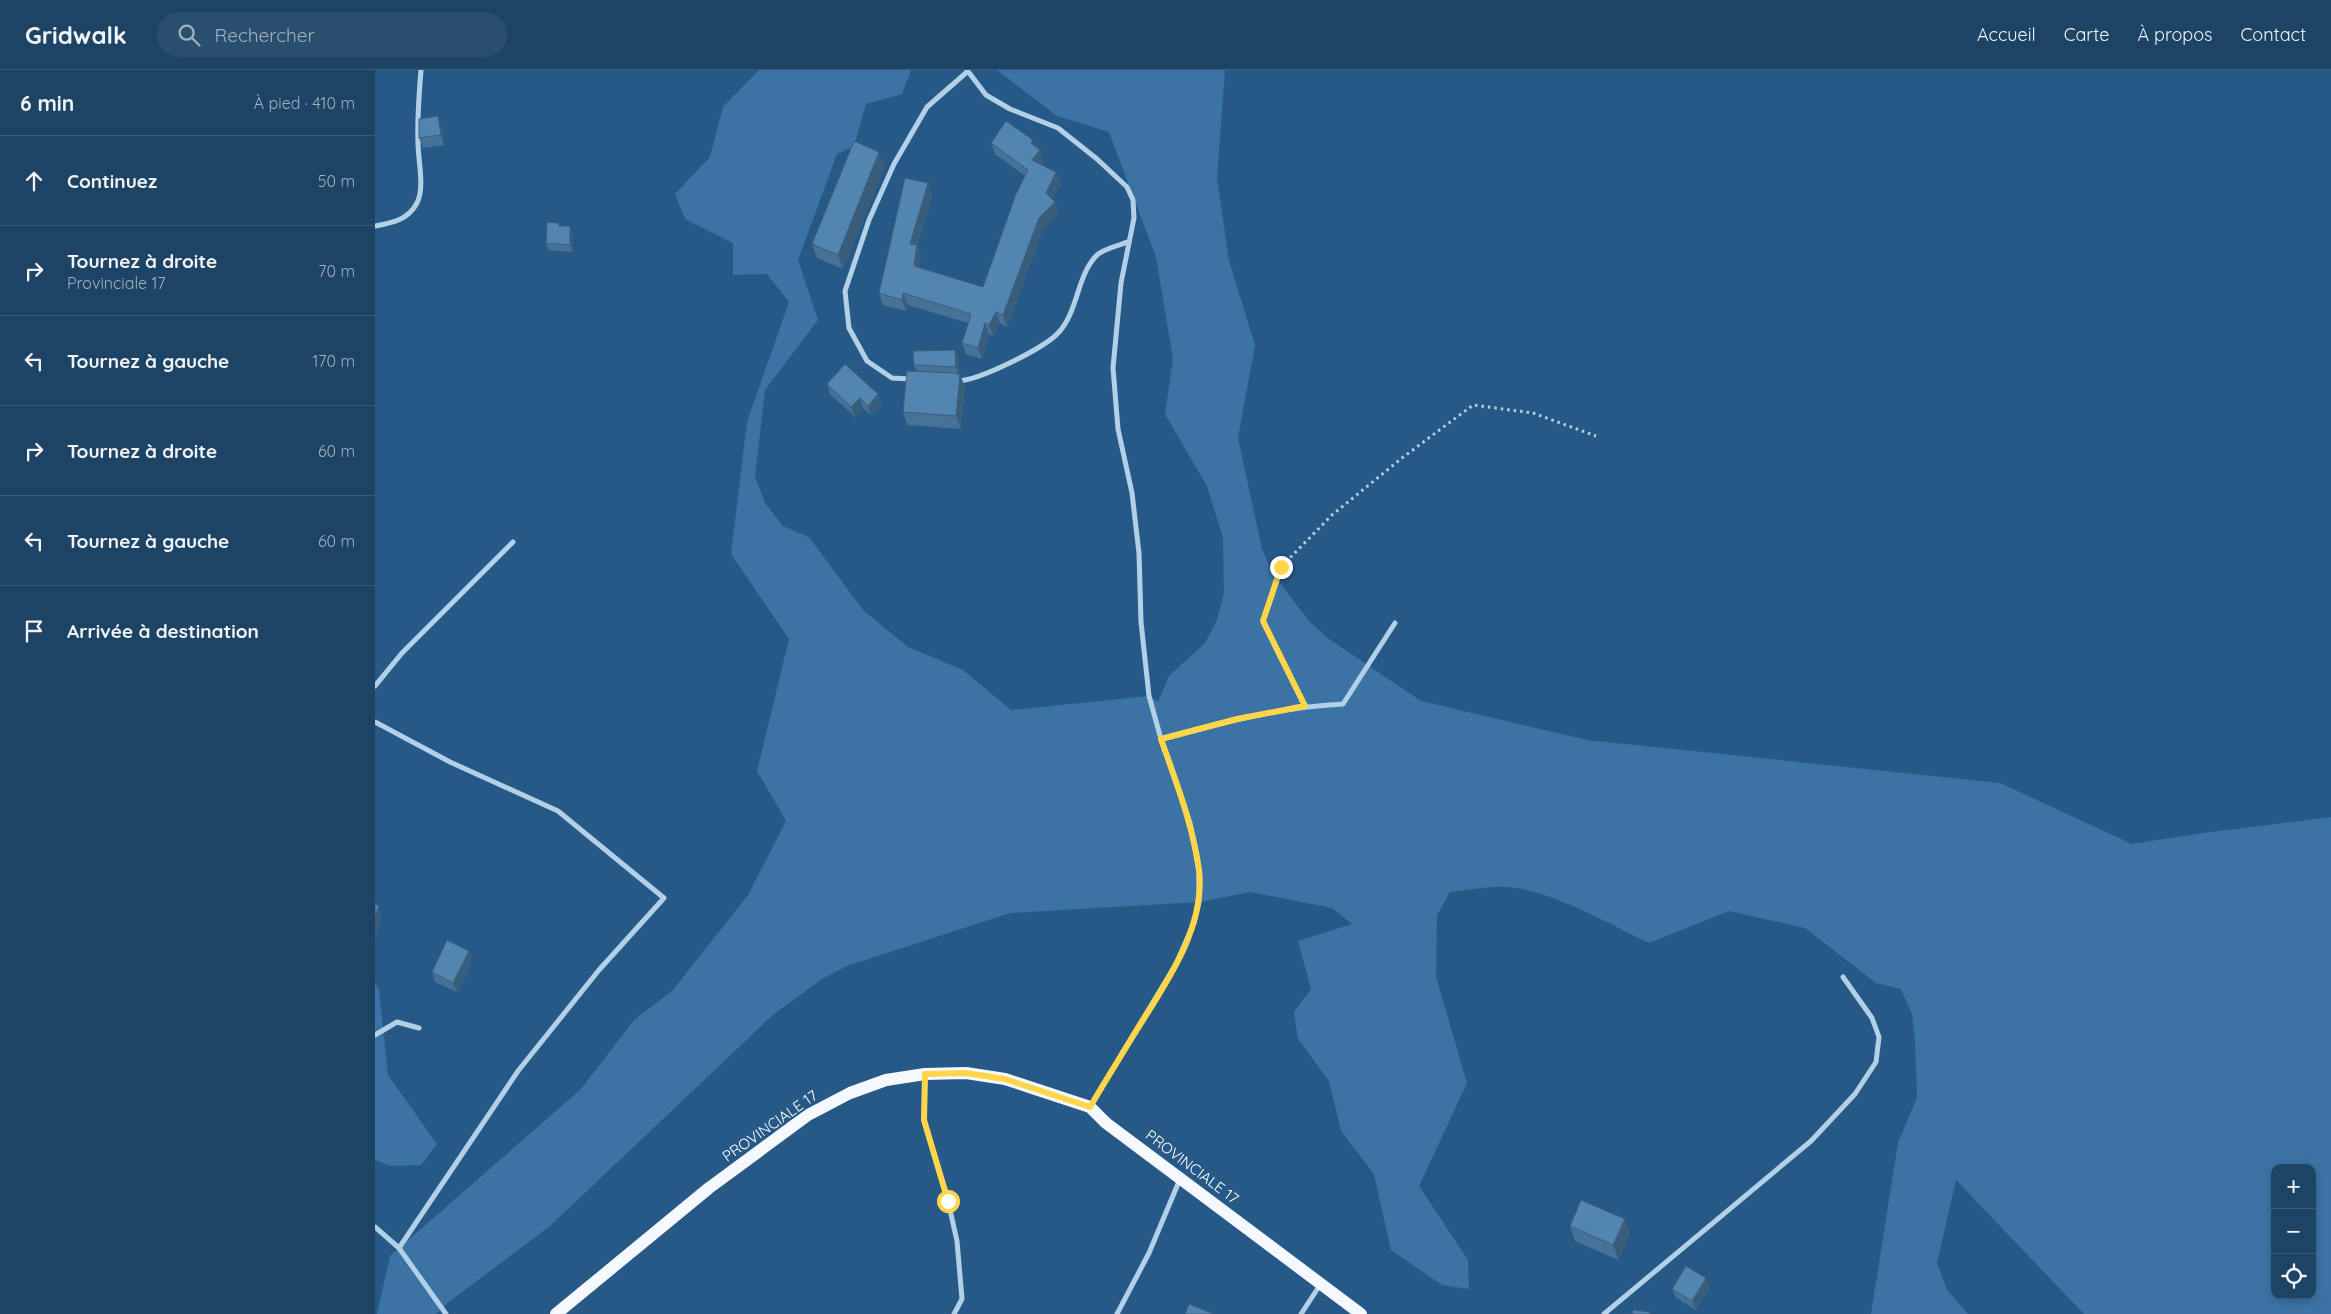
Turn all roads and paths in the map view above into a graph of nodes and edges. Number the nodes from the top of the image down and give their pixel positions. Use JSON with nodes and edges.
{"nodes":[{"id":1,"x":421,"y":70,"type":"edge"},
{"id":2,"x":967,"y":71,"type":"edge"},
{"id":3,"x":375,"y":226,"type":"edge"},
{"id":4,"x":1127,"y":242,"type":"junction"},
{"id":5,"x":921,"y":380,"type":"edge"},
{"id":6,"x":950,"y":381,"type":"edge"},
{"id":7,"x":1596,"y":436,"type":"dead end"},
{"id":8,"x":513,"y":542,"type":"dead end"},
{"id":9,"x":1395,"y":623,"type":"dead end"},
{"id":10,"x":375,"y":686,"type":"edge"},
{"id":11,"x":1305,"y":706,"type":"junction"},
{"id":12,"x":375,"y":722,"type":"edge"},
{"id":13,"x":1161,"y":739,"type":"junction"},
{"id":14,"x":1843,"y":977,"type":"dead end"},
{"id":15,"x":419,"y":1028,"type":"dead end"},
{"id":16,"x":375,"y":1035,"type":"edge"},
{"id":17,"x":925,"y":1074,"type":"junction"},
{"id":18,"x":1090,"y":1107,"type":"junction"},
{"id":19,"x":1181,"y":1178,"type":"junction"},
{"id":20,"x":375,"y":1227,"type":"edge"},
{"id":21,"x":399,"y":1248,"type":"junction"},
{"id":22,"x":1321,"y":1284,"type":"junction"},
{"id":23,"x":446,"y":1314,"type":"edge"},
{"id":24,"x":556,"y":1314,"type":"edge"},
{"id":25,"x":954,"y":1314,"type":"edge"},
{"id":26,"x":1117,"y":1314,"type":"edge"},
{"id":27,"x":1301,"y":1314,"type":"edge"},
{"id":28,"x":1361,"y":1314,"type":"edge"},
{"id":29,"x":1604,"y":1314,"type":"edge"}],
"edges":[{"from":1,"to":3,"type":"street"},
{"from":2,"to":4,"type":"street"},
{"from":2,"to":5,"type":"street"},
{"from":4,"to":6,"type":"street"},
{"from":4,"to":13,"type":"street"},
{"from":7,"to":11,"type":"path"},
{"from":8,"to":10,"type":"street"},
{"from":9,"to":11,"type":"street"},
{"from":11,"to":13,"type":"street"},
{"from":12,"to":21,"type":"street"},
{"from":13,"to":18,"type":"street"},
{"from":14,"to":29,"type":"street"},
{"from":15,"to":16,"type":"street"},
{"from":17,"to":18,"type":"main road","name":"PROVINCIALE 17"},
{"from":17,"to":24,"type":"main road","name":"PROVINCIALE 17"},
{"from":17,"to":25,"type":"street"},
{"from":18,"to":19,"type":"main road","name":"PROVINCIALE 17"},
{"from":19,"to":22,"type":"main road","name":"PROVINCIALE 17"},
{"from":19,"to":26,"type":"street"},
{"from":20,"to":21,"type":"street"},
{"from":21,"to":23,"type":"street"},
{"from":22,"to":27,"type":"street"},
{"from":22,"to":28,"type":"main road","name":"PROVINCIALE 17"}]}
